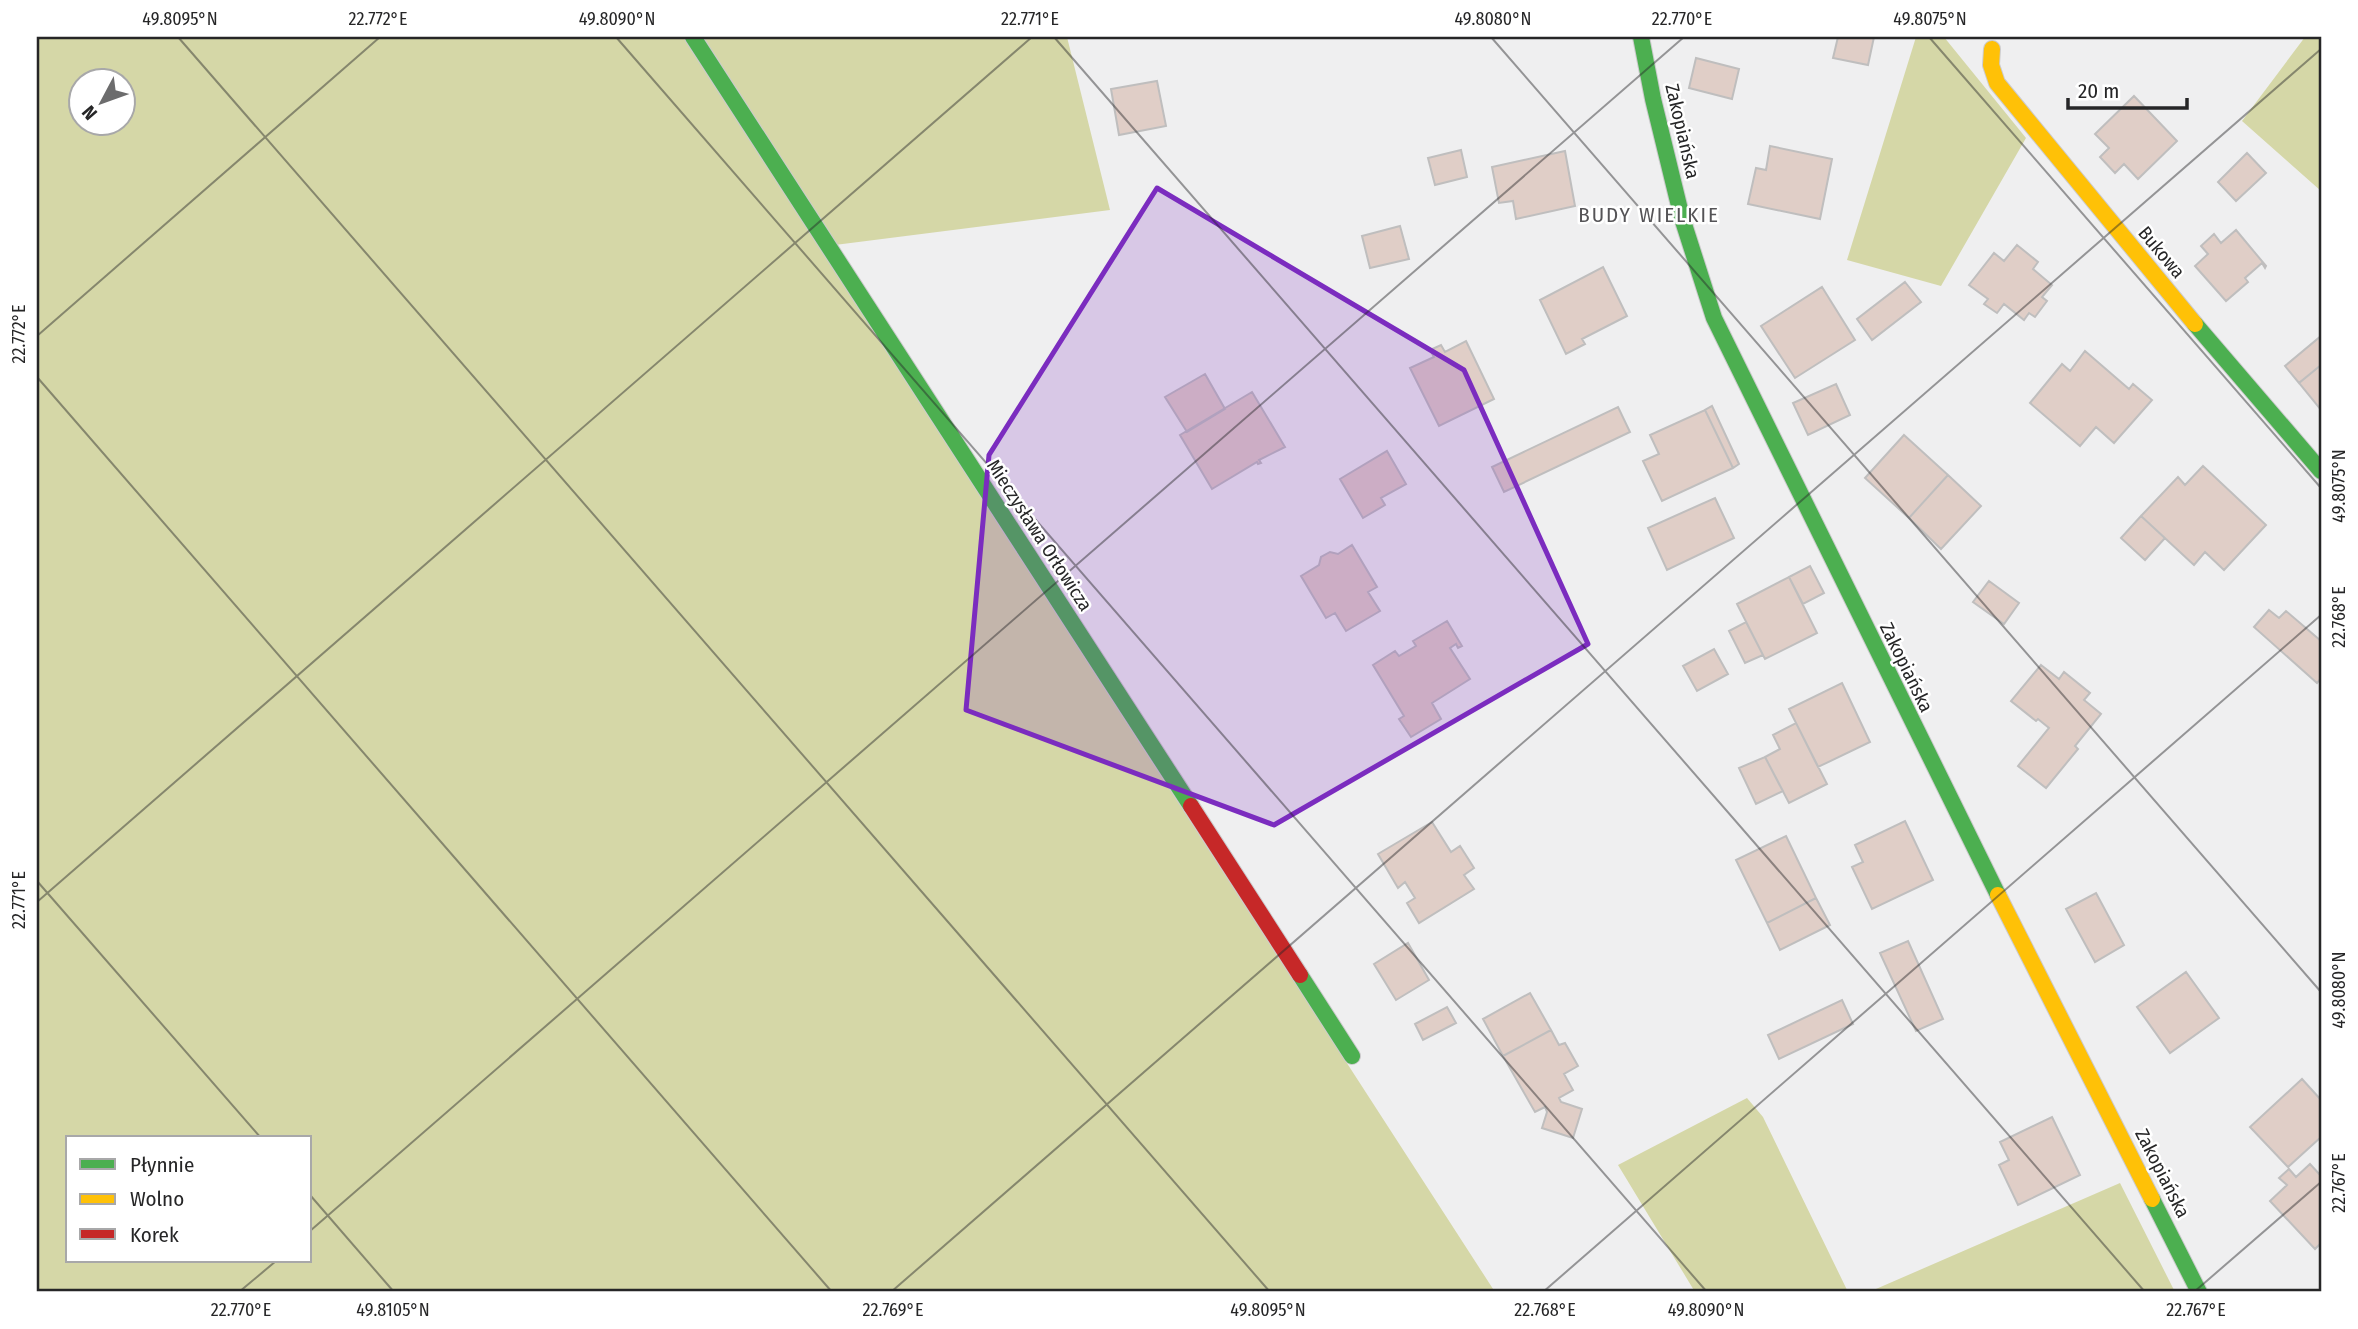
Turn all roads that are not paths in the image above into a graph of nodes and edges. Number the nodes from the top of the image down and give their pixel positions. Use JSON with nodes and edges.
{"nodes":[{"id":1,"x":693,"y":37,"type":"edge"},
{"id":2,"x":1641,"y":37,"type":"edge"},
{"id":3,"x":1992,"y":50,"type":"dead end"},
{"id":4,"x":2321,"y":471,"type":"edge"},
{"id":5,"x":1352,"y":1056,"type":"dead end"},
{"id":6,"x":2199,"y":1292,"type":"edge"}],
"edges":[{"from":1,"to":5,"type":"street","name":"Mieczysława Orłowicza"},
{"from":2,"to":6,"type":"street","name":"Zakopiańska"},
{"from":3,"to":4,"type":"street","name":"Bukowa"}]}
